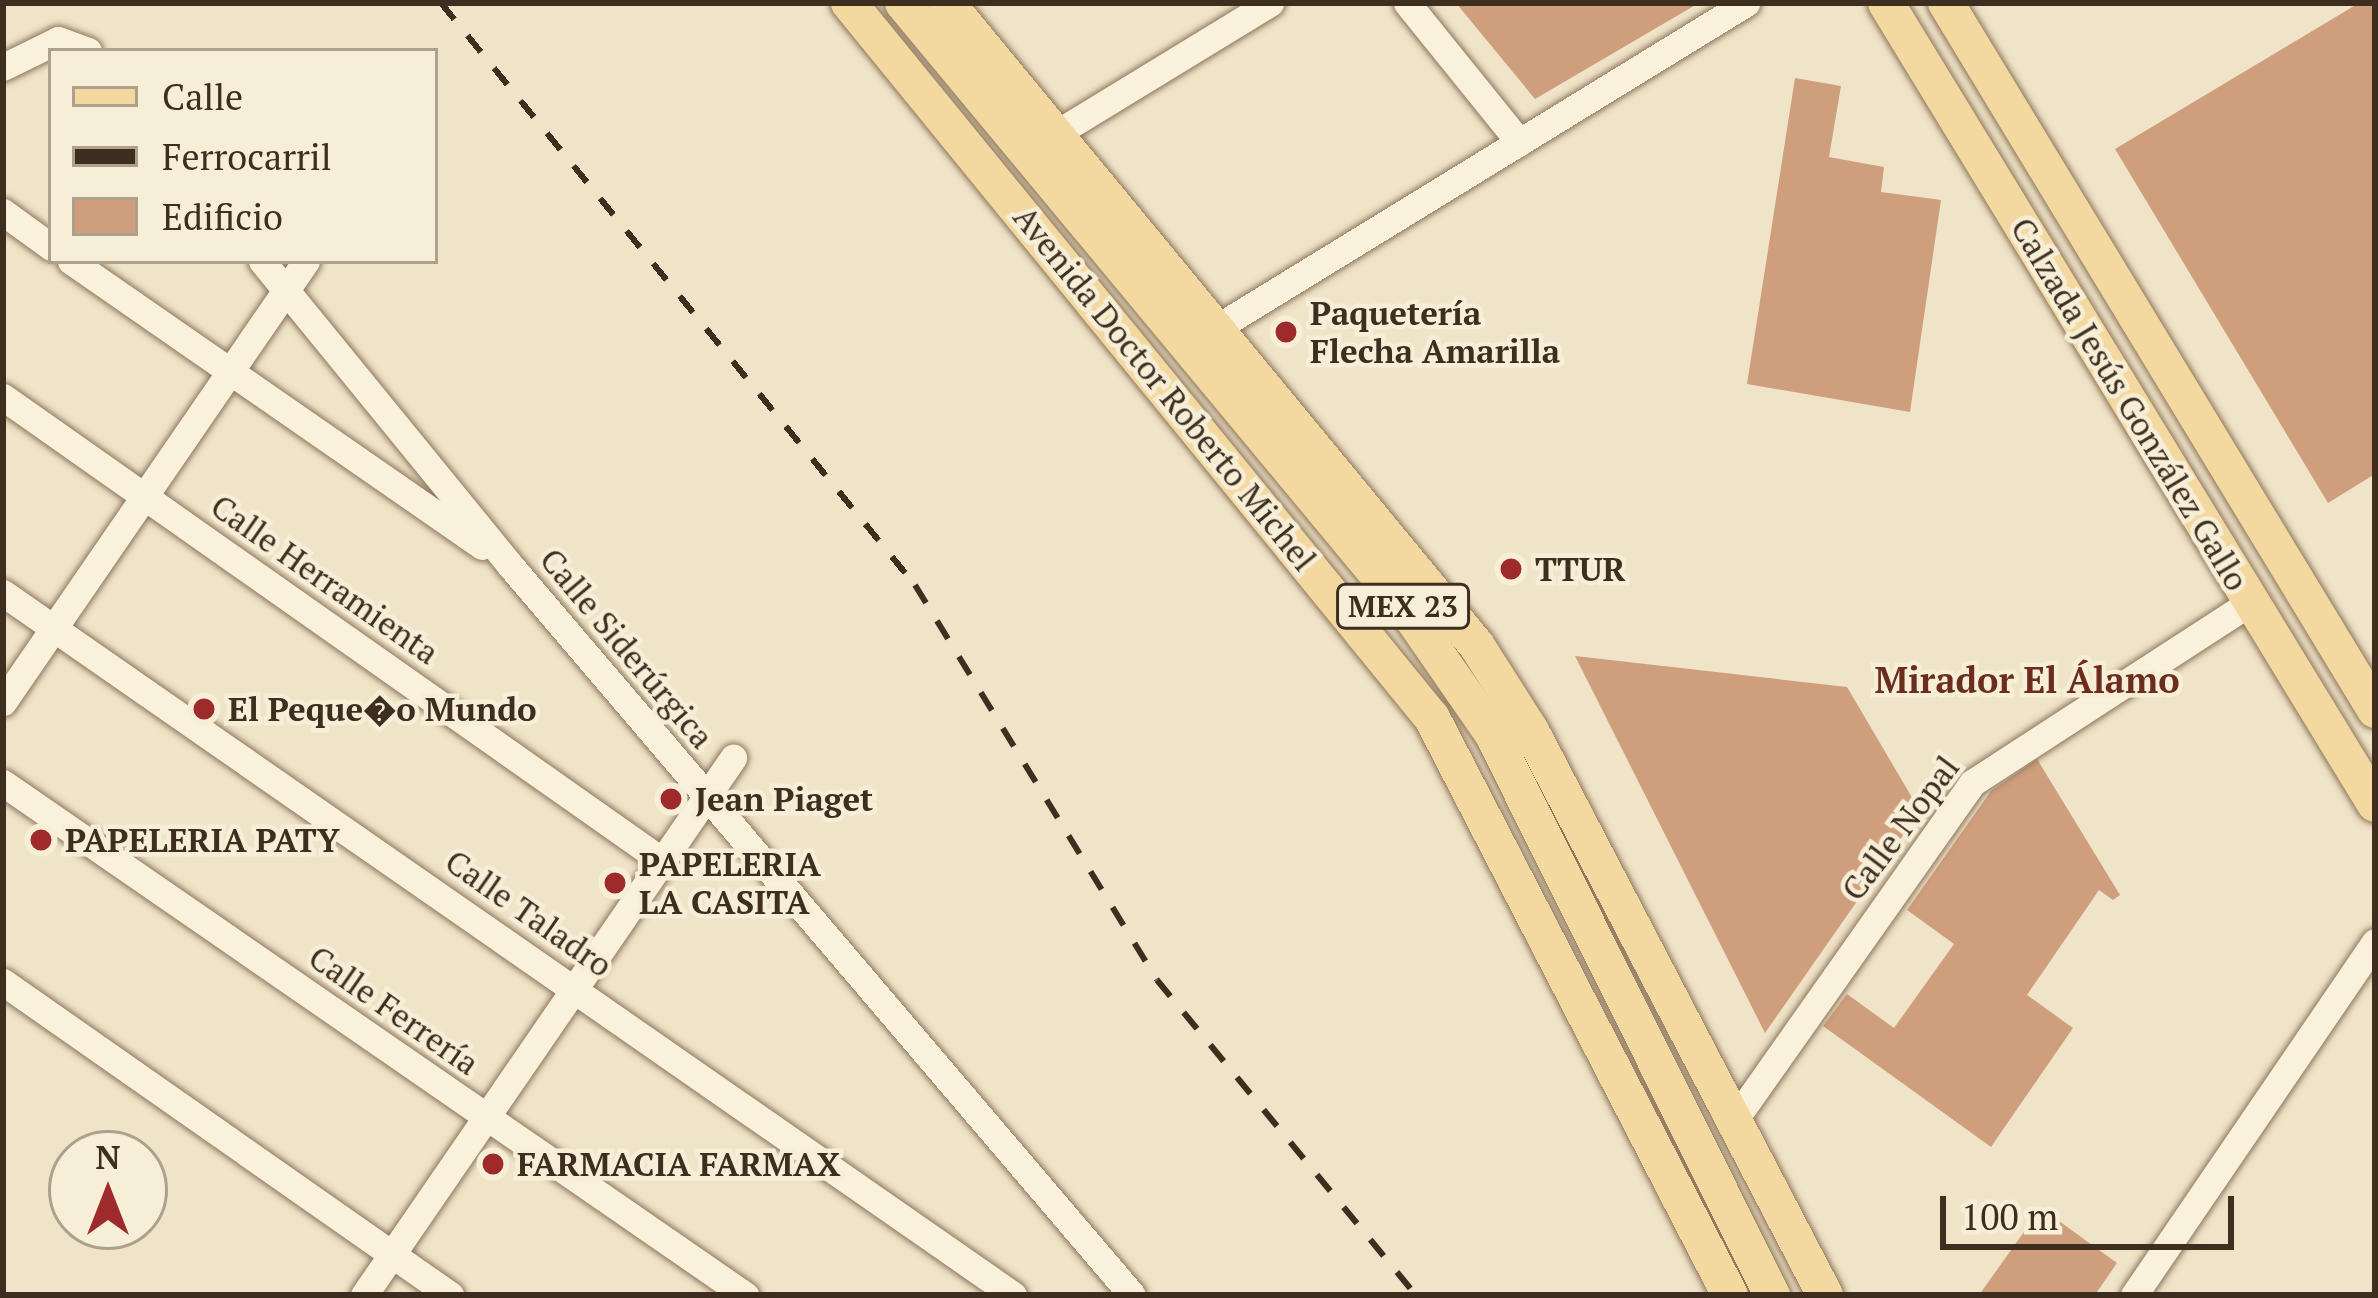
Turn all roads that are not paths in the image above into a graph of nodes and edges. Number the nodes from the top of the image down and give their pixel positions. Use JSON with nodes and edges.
{"nodes":[{"id":1,"x":849,"y":3,"type":"edge"},
{"id":2,"x":903,"y":3,"type":"edge"},
{"id":3,"x":947,"y":3,"type":"edge"},
{"id":4,"x":1270,"y":3,"type":"edge"},
{"id":5,"x":1407,"y":3,"type":"edge"},
{"id":6,"x":1746,"y":3,"type":"edge"},
{"id":7,"x":1886,"y":3,"type":"edge"},
{"id":8,"x":1946,"y":3,"type":"edge"},
{"id":9,"x":48,"y":55,"type":"edge"},
{"id":10,"x":3,"y":67,"type":"edge"},
{"id":11,"x":1520,"y":142,"type":"junction"},
{"id":12,"x":1039,"y":144,"type":"junction"},
{"id":13,"x":3,"y":212,"type":"edge"},
{"id":14,"x":48,"y":245,"type":"edge"},
{"id":15,"x":75,"y":264,"type":"edge"},
{"id":16,"x":264,"y":264,"type":"edge"},
{"id":17,"x":305,"y":264,"type":"edge"},
{"id":18,"x":285,"y":290,"type":"junction"},
{"id":19,"x":1202,"y":336,"type":"junction"},
{"id":20,"x":227,"y":373,"type":"junction"},
{"id":21,"x":3,"y":398,"type":"edge"},
{"id":22,"x":143,"y":495,"type":"junction"},
{"id":23,"x":509,"y":564,"type":"junction"},
{"id":24,"x":3,"y":593,"type":"edge"},
{"id":25,"x":2248,"y":604,"type":"junction"},
{"id":26,"x":54,"y":628,"type":"junction"},
{"id":27,"x":3,"y":702,"type":"edge"},
{"id":28,"x":2375,"y":710,"type":"edge"},
{"id":29,"x":733,"y":758,"type":"dead end"},
{"id":30,"x":3,"y":783,"type":"edge"},
{"id":31,"x":708,"y":800,"type":"junction"},
{"id":32,"x":2375,"y":804,"type":"edge"},
{"id":33,"x":664,"y":862,"type":"junction"},
{"id":34,"x":2375,"y":942,"type":"edge"},
{"id":35,"x":3,"y":982,"type":"edge"},
{"id":36,"x":575,"y":988,"type":"junction"},
{"id":37,"x":485,"y":1117,"type":"junction"},
{"id":38,"x":1733,"y":1122,"type":"junction"},
{"id":39,"x":392,"y":1254,"type":"junction"},
{"id":40,"x":364,"y":1295,"type":"edge"},
{"id":41,"x":450,"y":1295,"type":"edge"},
{"id":42,"x":745,"y":1295,"type":"edge"},
{"id":43,"x":1012,"y":1295,"type":"edge"},
{"id":44,"x":1132,"y":1295,"type":"edge"},
{"id":45,"x":1730,"y":1295,"type":"edge"},
{"id":46,"x":1772,"y":1295,"type":"edge"},
{"id":47,"x":1825,"y":1295,"type":"edge"},
{"id":48,"x":2134,"y":1295,"type":"edge"}],
"edges":[{"from":1,"to":45,"type":"main road","name":"Avenida Doctor Roberto Michel"},
{"from":2,"to":12,"type":"main road","name":"Avenida Doctor Roberto Michel"},
{"from":3,"to":12,"type":"main road","name":"Avenida Doctor Roberto Michel"},
{"from":4,"to":12,"type":"street"},
{"from":5,"to":11,"type":"street"},
{"from":6,"to":11,"type":"street"},
{"from":7,"to":25,"type":"main road","name":"Calzada Jesús González Gallo"},
{"from":8,"to":28,"type":"main road","name":"Calzada Jesús González Gallo"},
{"from":9,"to":10,"type":"street"},
{"from":11,"to":19,"type":"street"},
{"from":12,"to":19,"type":"main road","name":"Avenida Doctor Roberto Michel"},
{"from":13,"to":14,"type":"street"},
{"from":15,"to":20,"type":"street"},
{"from":16,"to":18,"type":"street","name":"Calle Siderúrgica"},
{"from":17,"to":18,"type":"street"},
{"from":18,"to":20,"type":"street"},
{"from":18,"to":23,"type":"street","name":"Calle Siderúrgica"},
{"from":19,"to":38,"type":"main road","name":"Avenida Doctor Roberto Michel"},
{"from":19,"to":46,"type":"main road","name":"Avenida Doctor Roberto Michel","number":"MEX 23"},
{"from":20,"to":22,"type":"street"},
{"from":20,"to":23,"type":"street"},
{"from":21,"to":22,"type":"street","name":"Calle Herramienta"},
{"from":22,"to":26,"type":"street"},
{"from":22,"to":33,"type":"street","name":"Calle Herramienta"},
{"from":23,"to":31,"type":"street","name":"Calle Siderúrgica"},
{"from":24,"to":26,"type":"street","name":"Calle Taladro"},
{"from":25,"to":32,"type":"main road","name":"Calzada Jesús González Gallo"},
{"from":25,"to":38,"type":"street","name":"Calle Nopal"},
{"from":26,"to":27,"type":"street"},
{"from":26,"to":36,"type":"street","name":"Calle Taladro"},
{"from":29,"to":31,"type":"street"},
{"from":30,"to":37,"type":"street","name":"Calle Ferrería"},
{"from":31,"to":33,"type":"street"},
{"from":31,"to":44,"type":"street","name":"Calle Siderúrgica"},
{"from":33,"to":36,"type":"street"},
{"from":34,"to":48,"type":"street"},
{"from":35,"to":39,"type":"street"},
{"from":36,"to":37,"type":"street"},
{"from":36,"to":43,"type":"street","name":"Calle Taladro"},
{"from":37,"to":39,"type":"street"},
{"from":37,"to":42,"type":"street","name":"Calle Ferrería"},
{"from":38,"to":47,"type":"main road","name":"Avenida Doctor Roberto Michel"},
{"from":39,"to":40,"type":"street"},
{"from":39,"to":41,"type":"street"}]}
